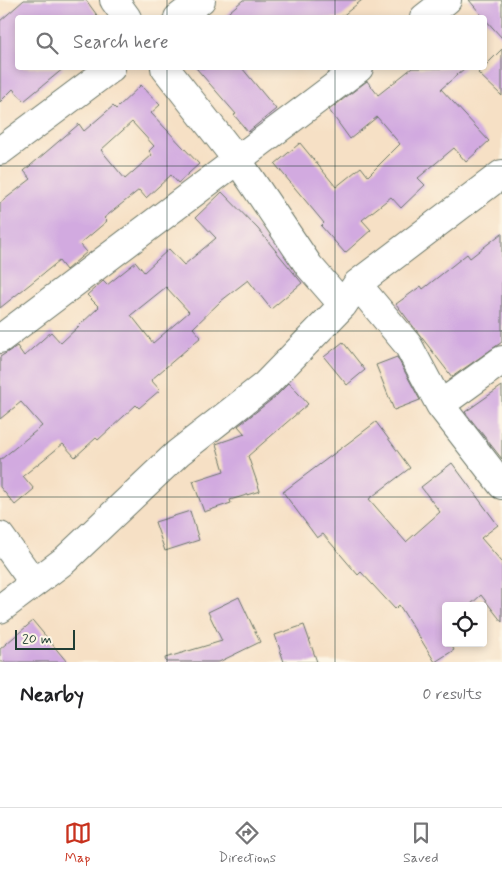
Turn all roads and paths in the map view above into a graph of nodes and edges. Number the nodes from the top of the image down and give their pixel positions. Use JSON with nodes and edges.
{"nodes":[{"id":1,"x":114,"y":0,"type":"edge"},
{"id":2,"x":201,"y":0,"type":"edge"},
{"id":3,"x":447,"y":0,"type":"edge"},
{"id":4,"x":125,"y":15,"type":"edge"},
{"id":5,"x":182,"y":15,"type":"edge"},
{"id":6,"x":428,"y":15,"type":"edge"},
{"id":7,"x":108,"y":70,"type":"edge"},
{"id":8,"x":168,"y":70,"type":"edge"},
{"id":9,"x":356,"y":70,"type":"edge"},
{"id":10,"x":0,"y":151,"type":"edge"},
{"id":11,"x":238,"y":161,"type":"junction"},
{"id":12,"x":502,"y":174,"type":"edge"},
{"id":13,"x":350,"y":295,"type":"junction"},
{"id":14,"x":0,"y":339,"type":"edge"},
{"id":15,"x":502,"y":360,"type":"edge"},
{"id":16,"x":440,"y":405,"type":"junction"},
{"id":17,"x":502,"y":485,"type":"edge"},
{"id":18,"x":0,"y":536,"type":"edge"},
{"id":19,"x":34,"y":583,"type":"junction"},
{"id":20,"x":0,"y":608,"type":"edge"}],
"edges":[{"from":1,"to":4,"type":"street"},
{"from":2,"to":5,"type":"street"},
{"from":3,"to":6,"type":"street"},
{"from":7,"to":10,"type":"street"},
{"from":8,"to":11,"type":"street"},
{"from":9,"to":11,"type":"street"},
{"from":11,"to":13,"type":"street"},
{"from":11,"to":14,"type":"street"},
{"from":12,"to":13,"type":"street"},
{"from":13,"to":16,"type":"street"},
{"from":13,"to":19,"type":"street"},
{"from":15,"to":16,"type":"street"},
{"from":16,"to":17,"type":"street"},
{"from":18,"to":19,"type":"street"},
{"from":19,"to":20,"type":"street"}]}
